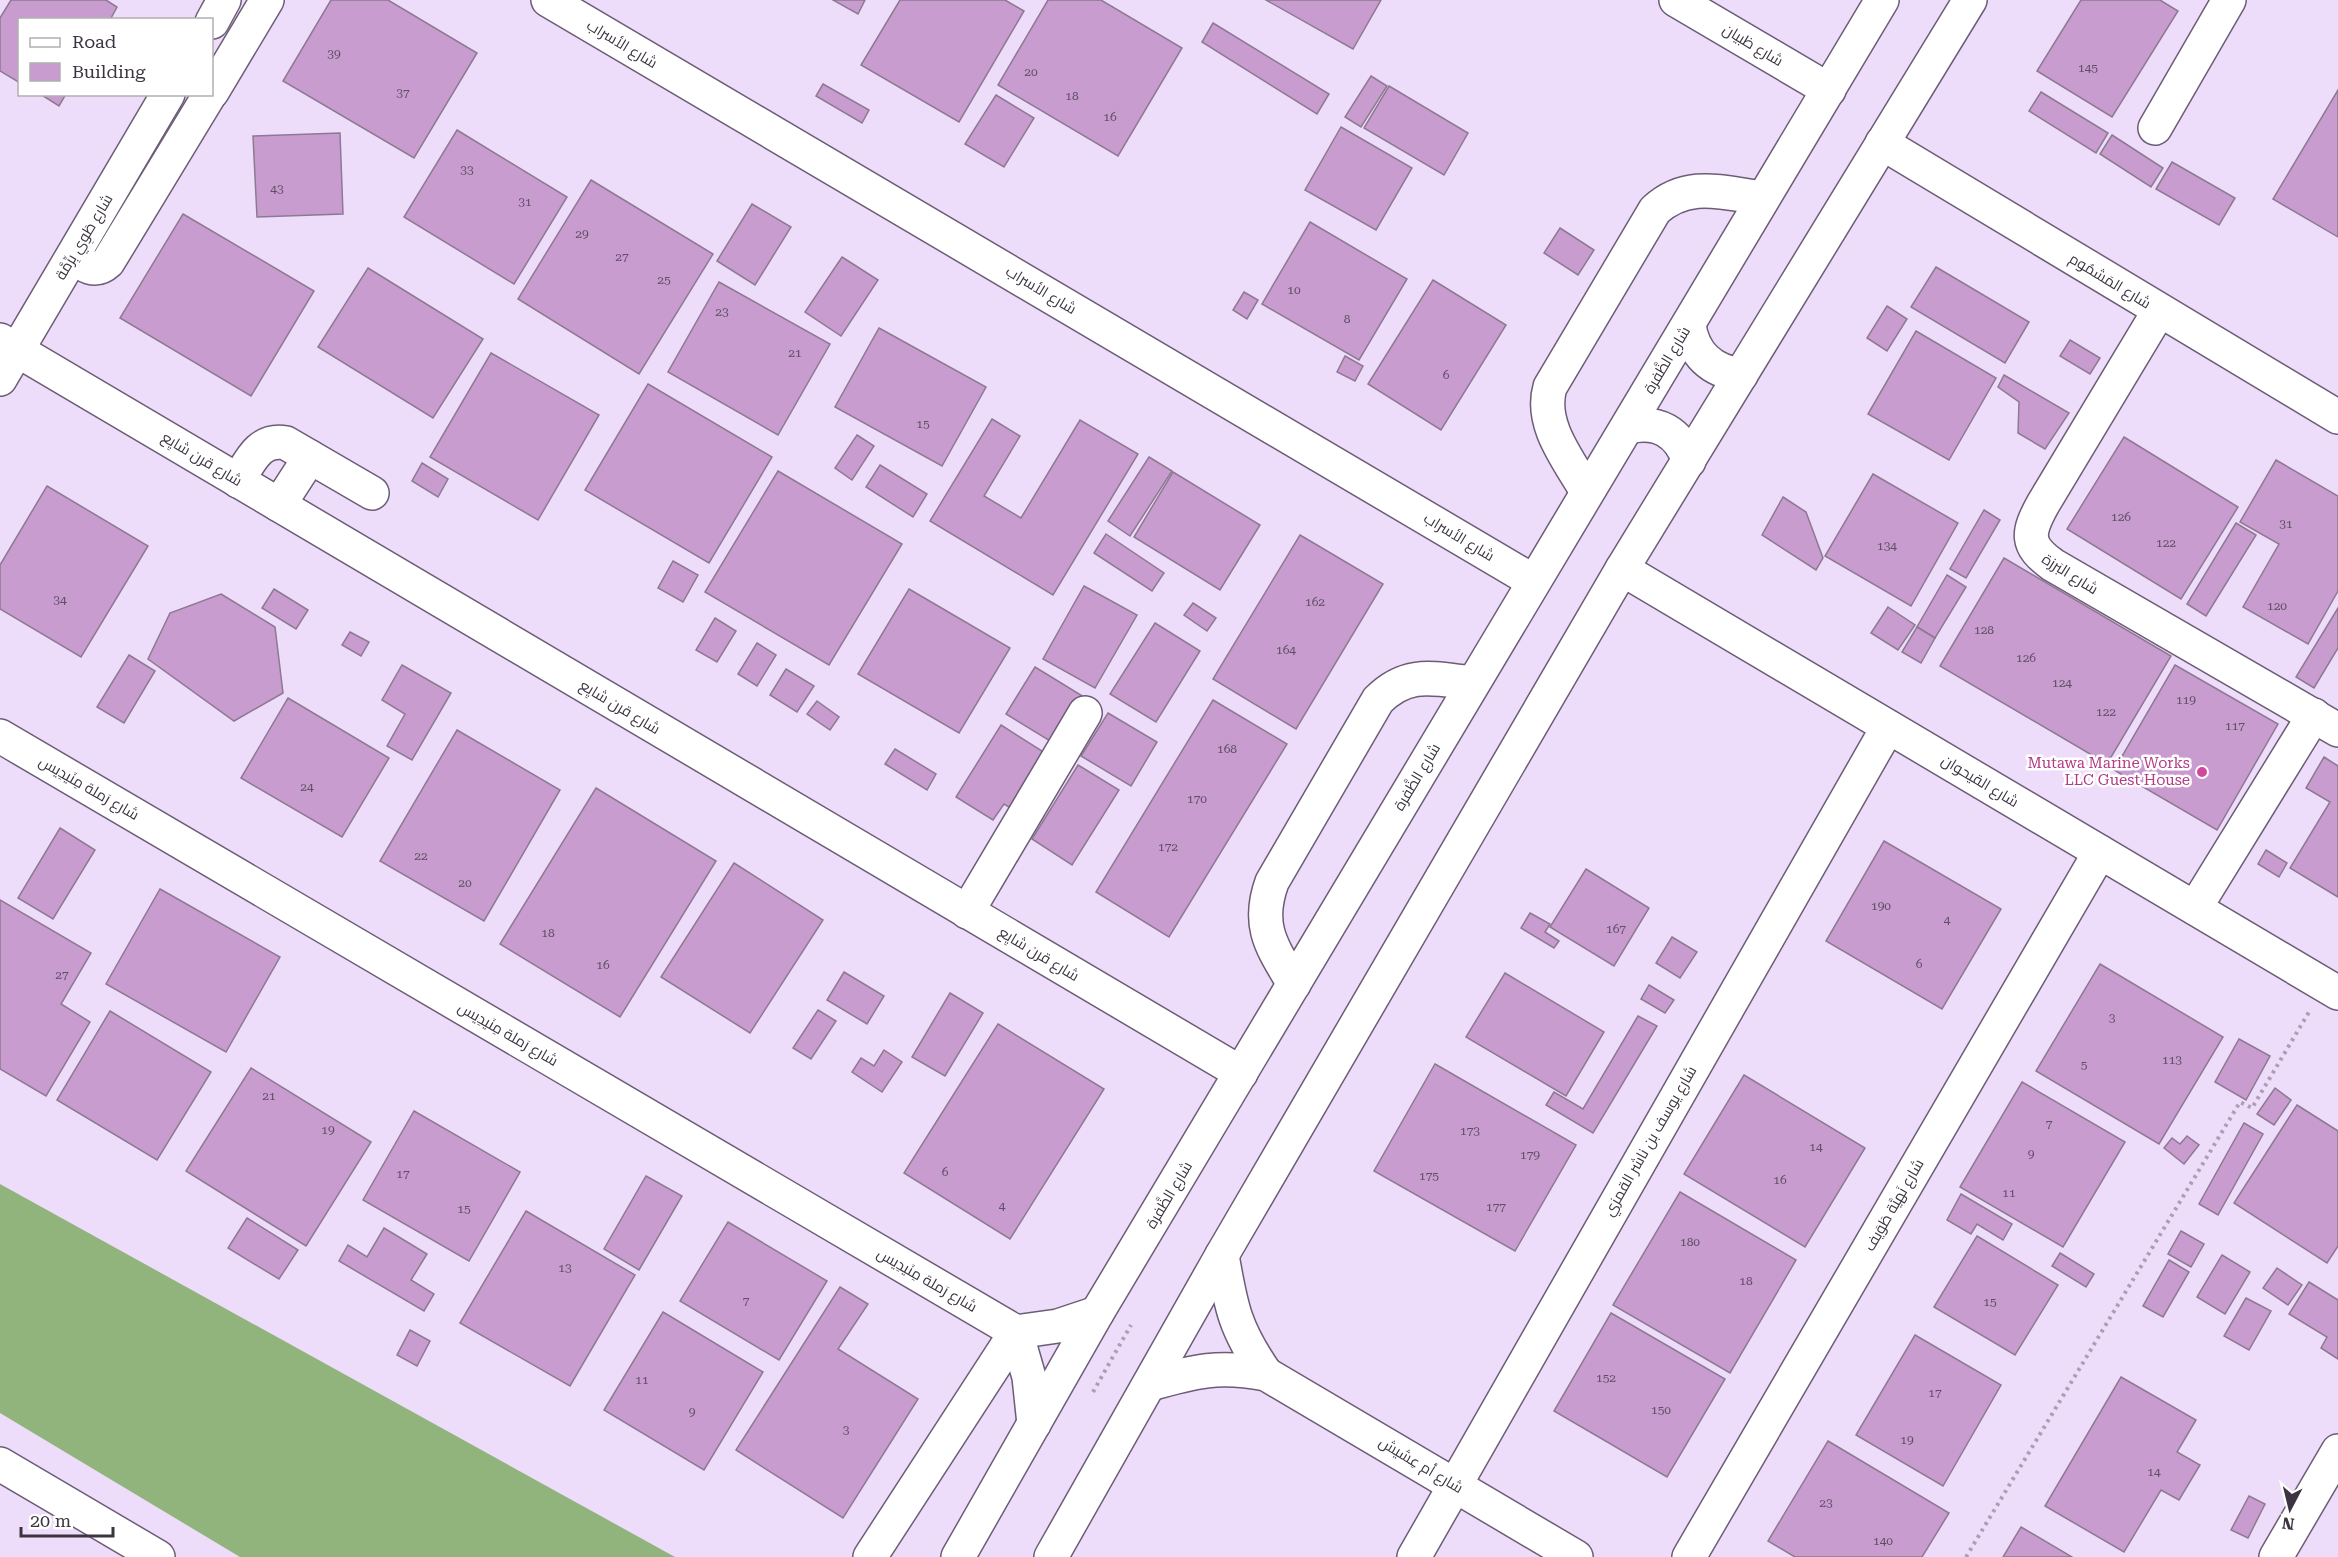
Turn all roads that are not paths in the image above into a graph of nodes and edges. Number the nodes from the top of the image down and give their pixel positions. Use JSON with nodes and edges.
{"nodes":[{"id":1,"x":224,"y":0,"type":"edge"},
{"id":2,"x":267,"y":0,"type":"edge"},
{"id":3,"x":548,"y":0,"type":"edge"},
{"id":4,"x":1676,"y":0,"type":"edge"},
{"id":5,"x":1882,"y":0,"type":"edge"},
{"id":6,"x":1970,"y":0,"type":"edge"},
{"id":7,"x":2229,"y":0,"type":"edge"},
{"id":8,"x":1714,"y":9,"type":"edge"},
{"id":9,"x":213,"y":20,"type":"edge"},
{"id":10,"x":213,"y":90,"type":"edge"},
{"id":11,"x":1829,"y":90,"type":"junction"},
{"id":12,"x":167,"y":96,"type":"edge"},
{"id":13,"x":209,"y":96,"type":"edge"},
{"id":14,"x":2155,"y":128,"type":"dead end"},
{"id":15,"x":1882,"y":143,"type":"junction"},
{"id":16,"x":1763,"y":198,"type":"junction"},
{"id":17,"x":73,"y":256,"type":"junction"},
{"id":18,"x":2159,"y":311,"type":"junction"},
{"id":19,"x":1689,"y":324,"type":"junction"},
{"id":20,"x":8,"y":345,"type":"edge"},
{"id":21,"x":1741,"y":375,"type":"junction"},
{"id":22,"x":0,"y":379,"type":"edge"},
{"id":23,"x":2338,"y":417,"type":"edge"},
{"id":24,"x":1628,"y":427,"type":"junction"},
{"id":25,"x":310,"y":457,"type":"junction"},
{"id":26,"x":1689,"y":461,"type":"junction"},
{"id":27,"x":238,"y":481,"type":"junction"},
{"id":28,"x":1587,"y":492,"type":"junction"},
{"id":29,"x":372,"y":493,"type":"dead end"},
{"id":30,"x":279,"y":505,"type":"junction"},
{"id":31,"x":1622,"y":569,"type":"junction"},
{"id":32,"x":1533,"y":581,"type":"junction"},
{"id":33,"x":1473,"y":683,"type":"junction"},
{"id":34,"x":1085,"y":713,"type":"dead end"},
{"id":35,"x":2326,"y":723,"type":"edge"},
{"id":36,"x":1888,"y":727,"type":"junction"},
{"id":37,"x":0,"y":736,"type":"edge"},
{"id":38,"x":2100,"y":852,"type":"junction"},
{"id":39,"x":2195,"y":908,"type":"junction"},
{"id":40,"x":967,"y":912,"type":"junction"},
{"id":41,"x":1294,"y":984,"type":"junction"},
{"id":42,"x":2331,"y":990,"type":"edge"},
{"id":43,"x":1241,"y":1073,"type":"junction"},
{"id":44,"x":1222,"y":1255,"type":"junction"},
{"id":45,"x":1097,"y":1313,"type":"junction"},
{"id":46,"x":1016,"y":1332,"type":"junction"},
{"id":47,"x":1266,"y":1374,"type":"junction"},
{"id":48,"x":1150,"y":1384,"type":"junction"},
{"id":49,"x":1035,"y":1424,"type":"junction"},
{"id":50,"x":2338,"y":1451,"type":"edge"},
{"id":51,"x":0,"y":1464,"type":"edge"},
{"id":52,"x":1454,"y":1484,"type":"junction"},
{"id":53,"x":984,"y":1511,"type":"junction"},
{"id":54,"x":158,"y":1557,"type":"edge"},
{"id":55,"x":870,"y":1557,"type":"edge"},
{"id":56,"x":958,"y":1557,"type":"edge"},
{"id":57,"x":976,"y":1557,"type":"edge"},
{"id":58,"x":1051,"y":1557,"type":"edge"},
{"id":59,"x":1414,"y":1557,"type":"edge"},
{"id":60,"x":1576,"y":1557,"type":"edge"},
{"id":61,"x":1689,"y":1557,"type":"edge"},
{"id":62,"x":2276,"y":1557,"type":"edge"}],
"edges":[{"from":1,"to":9,"type":"street"},
{"from":2,"to":10,"type":"street"},
{"from":3,"to":32,"type":"street","name":"شارع الأسراب"},
{"from":4,"to":8,"type":"street","name":"شارع ظبيان"},
{"from":5,"to":11,"type":"street","name":"شارع الظَّفرة"},
{"from":6,"to":15,"type":"street"},
{"from":7,"to":14,"type":"street"},
{"from":8,"to":11,"type":"street","name":"شارع ظبيان"},
{"from":11,"to":16,"type":"street","name":"شارع الظَّفرة"},
{"from":12,"to":17,"type":"street","name":"شارع طَوِي بِرِّمَّة"},
{"from":13,"to":17,"type":"street"},
{"from":15,"to":18,"type":"street","name":"شارع المَشمُوم"},
{"from":15,"to":21,"type":"street"},
{"from":16,"to":19,"type":"street","name":"شارع الظَّفرة"},
{"from":16,"to":28,"type":"street"},
{"from":17,"to":20,"type":"street","name":"شارع طَوِي بِرِّمَّة"},
{"from":18,"to":23,"type":"street","name":"شارع المَشمُوم"},
{"from":18,"to":35,"type":"street","name":"شارع البَرزة"},
{"from":19,"to":21,"type":"street"},
{"from":19,"to":24,"type":"street","name":"شارع الظَّفرة"},
{"from":20,"to":22,"type":"street","name":"شارع طَوِي بِرِّمَّة"},
{"from":20,"to":27,"type":"street","name":"شارع قرن شايِع"},
{"from":21,"to":26,"type":"street"},
{"from":24,"to":26,"type":"street"},
{"from":24,"to":28,"type":"street","name":"شارع الظَّفرة"},
{"from":25,"to":27,"type":"street"},
{"from":25,"to":29,"type":"street"},
{"from":25,"to":30,"type":"street"},
{"from":26,"to":31,"type":"street"},
{"from":27,"to":30,"type":"street","name":"شارع قرن شايِع"},
{"from":28,"to":32,"type":"street","name":"شارع الظَّفرة"},
{"from":30,"to":40,"type":"street","name":"شارع قرن شايِع"},
{"from":31,"to":36,"type":"street","name":"شارع القيحوان"},
{"from":31,"to":44,"type":"street"},
{"from":32,"to":33,"type":"street","name":"شارع الظَّفرة"},
{"from":33,"to":41,"type":"street","name":"شارع الظَّفرة"},
{"from":33,"to":41,"type":"street"},
{"from":34,"to":40,"type":"street"},
{"from":35,"to":39,"type":"street","name":"شارع البَرزة"},
{"from":36,"to":38,"type":"street","name":"شارع القيحوان"},
{"from":36,"to":52,"type":"street","name":"شارع يوسف بن ناشر القمزي"},
{"from":37,"to":46,"type":"street","name":"شارع رَملة مِنَيدِيس"},
{"from":38,"to":39,"type":"street","name":"شارع القيحوان"},
{"from":38,"to":61,"type":"street","name":"شارع نَهيَّة طَوَيف"},
{"from":39,"to":42,"type":"street","name":"شارع القيحوان"},
{"from":40,"to":43,"type":"street","name":"شارع قرن شايِع"},
{"from":41,"to":43,"type":"street","name":"شارع الظَّفرة"},
{"from":43,"to":45,"type":"street","name":"شارع الظَّفرة"},
{"from":44,"to":47,"type":"street","name":"شارع أم عِشيش"},
{"from":44,"to":48,"type":"street"},
{"from":45,"to":46,"type":"street"},
{"from":45,"to":49,"type":"street","name":"شارع الظَّفرة"},
{"from":46,"to":49,"type":"street"},
{"from":46,"to":55,"type":"street"},
{"from":47,"to":48,"type":"street","name":"شارع أم عِشيش"},
{"from":47,"to":52,"type":"street","name":"شارع أم عِشيش"},
{"from":48,"to":58,"type":"street"},
{"from":49,"to":53,"type":"street","name":"شارع الظَّفرة"},
{"from":50,"to":62,"type":"street"},
{"from":51,"to":54,"type":"street"},
{"from":52,"to":59,"type":"street","name":"شارع يوسف بن ناشر القمزي"},
{"from":52,"to":60,"type":"street","name":"شارع أم عِشيش"},
{"from":53,"to":56,"type":"street","name":"شارع الظَّفرة"},
{"from":53,"to":57,"type":"street"}]}
